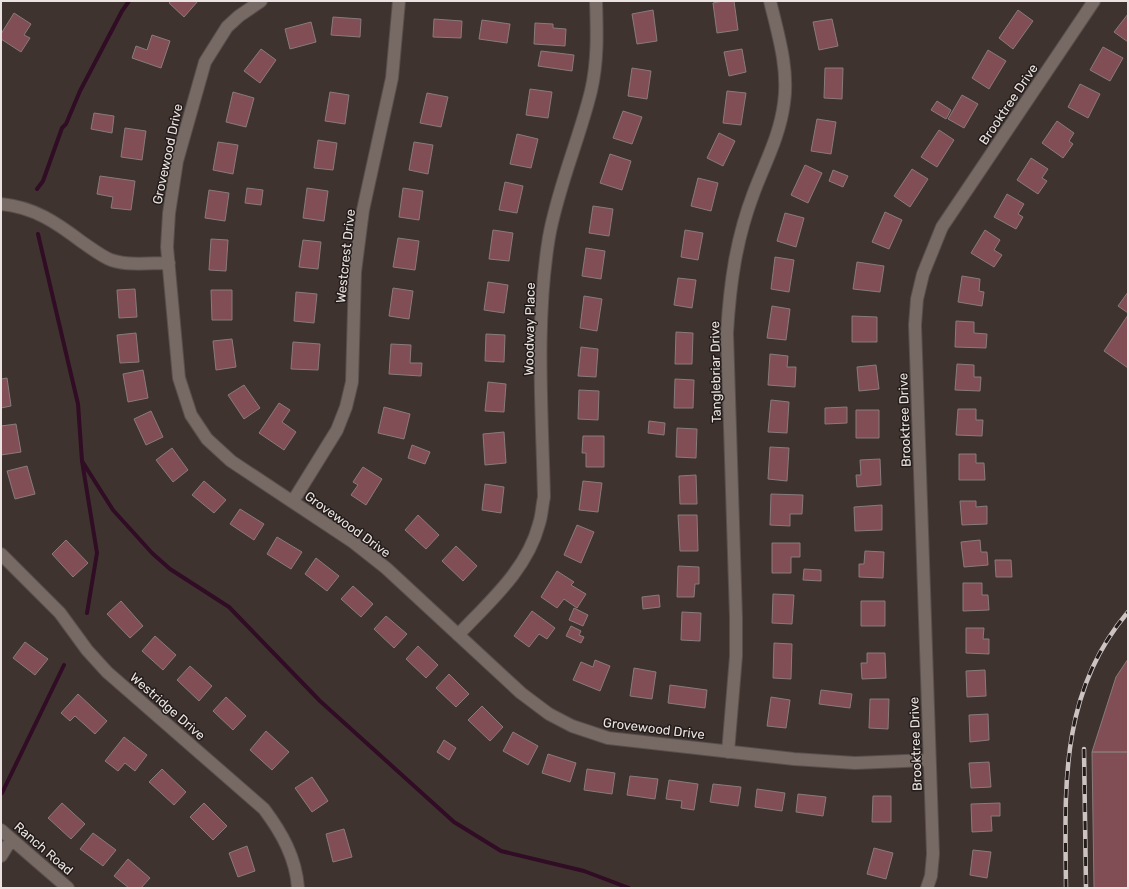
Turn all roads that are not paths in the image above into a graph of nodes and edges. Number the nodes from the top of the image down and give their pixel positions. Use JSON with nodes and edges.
{"nodes":[{"id":1,"x":261,"y":1,"type":"edge"},
{"id":2,"x":399,"y":1,"type":"edge"},
{"id":3,"x":596,"y":1,"type":"edge"},
{"id":4,"x":770,"y":1,"type":"edge"},
{"id":5,"x":1094,"y":1,"type":"edge"},
{"id":6,"x":1,"y":204,"type":"edge"},
{"id":7,"x":169,"y":263,"type":"junction"},
{"id":8,"x":292,"y":501,"type":"junction"},
{"id":9,"x":1,"y":554,"type":"edge"},
{"id":10,"x":458,"y":635,"type":"junction"},
{"id":11,"x":728,"y":752,"type":"junction"},
{"id":12,"x":929,"y":760,"type":"junction"},
{"id":13,"x":1,"y":830,"type":"edge"},
{"id":14,"x":11,"y":840,"type":"junction"},
{"id":15,"x":1,"y":856,"type":"edge"},
{"id":16,"x":68,"y":888,"type":"edge"},
{"id":17,"x":298,"y":888,"type":"edge"},
{"id":18,"x":927,"y":888,"type":"edge"}],
"edges":[{"from":1,"to":7,"type":"street","name":"Grovewood Drive"},
{"from":2,"to":8,"type":"street","name":"Westcrest Drive"},
{"from":3,"to":10,"type":"street","name":"Woodway Place"},
{"from":4,"to":11,"type":"street","name":"Tanglebriar Drive"},
{"from":5,"to":12,"type":"street","name":"Brooktree Drive"},
{"from":6,"to":7,"type":"street"},
{"from":7,"to":8,"type":"street","name":"Grovewood Drive"},
{"from":8,"to":10,"type":"street","name":"Grovewood Drive"},
{"from":9,"to":17,"type":"street","name":"Westridge Drive"},
{"from":10,"to":11,"type":"street","name":"Grovewood Drive"},
{"from":11,"to":12,"type":"street","name":"Grovewood Drive"},
{"from":12,"to":18,"type":"street","name":"Brooktree Drive"},
{"from":13,"to":14,"type":"street","name":"Ranch Road"},
{"from":14,"to":15,"type":"street"},
{"from":14,"to":16,"type":"street","name":"Ranch Road"}]}
